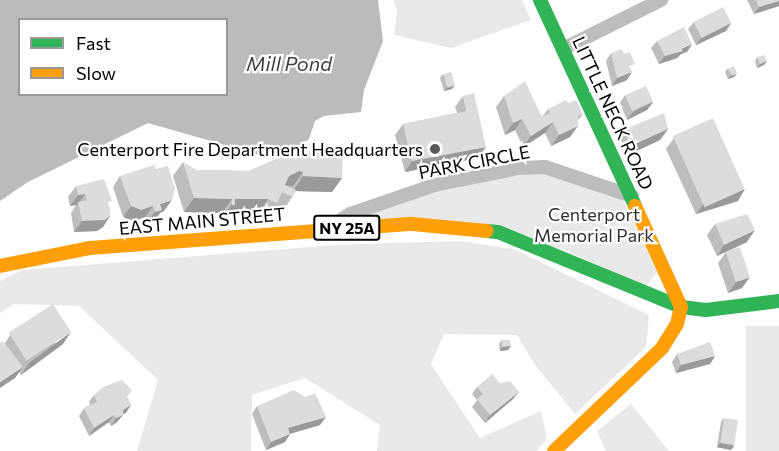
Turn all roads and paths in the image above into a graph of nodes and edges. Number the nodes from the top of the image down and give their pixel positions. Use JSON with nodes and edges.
{"nodes":[{"id":1,"x":540,"y":0,"type":"edge"},
{"id":2,"x":661,"y":0,"type":"edge"},
{"id":3,"x":563,"y":49,"type":"junction"},
{"id":4,"x":632,"y":196,"type":"junction"},
{"id":5,"x":326,"y":229,"type":"junction"},
{"id":6,"x":0,"y":266,"type":"edge"},
{"id":7,"x":779,"y":301,"type":"edge"},
{"id":8,"x":681,"y":307,"type":"junction"},
{"id":9,"x":554,"y":451,"type":"edge"}],
"edges":[{"from":1,"to":3,"type":"main road","name":"LITTLE NECK ROAD"},
{"from":2,"to":3,"type":"street"},
{"from":3,"to":4,"type":"main road","name":"LITTLE NECK ROAD"},
{"from":4,"to":5,"type":"street","name":"PARK CIRCLE"},
{"from":4,"to":8,"type":"main road","name":"LITTLE NECK ROAD"},
{"from":5,"to":6,"type":"main road","name":"EAST MAIN STREET","number":"NY 25A"},
{"from":5,"to":8,"type":"main road","name":"EAST MAIN STREET","number":"NY 25A"},
{"from":7,"to":8,"type":"main road","number":"NY 25A"},
{"from":8,"to":9,"type":"main road"}]}
